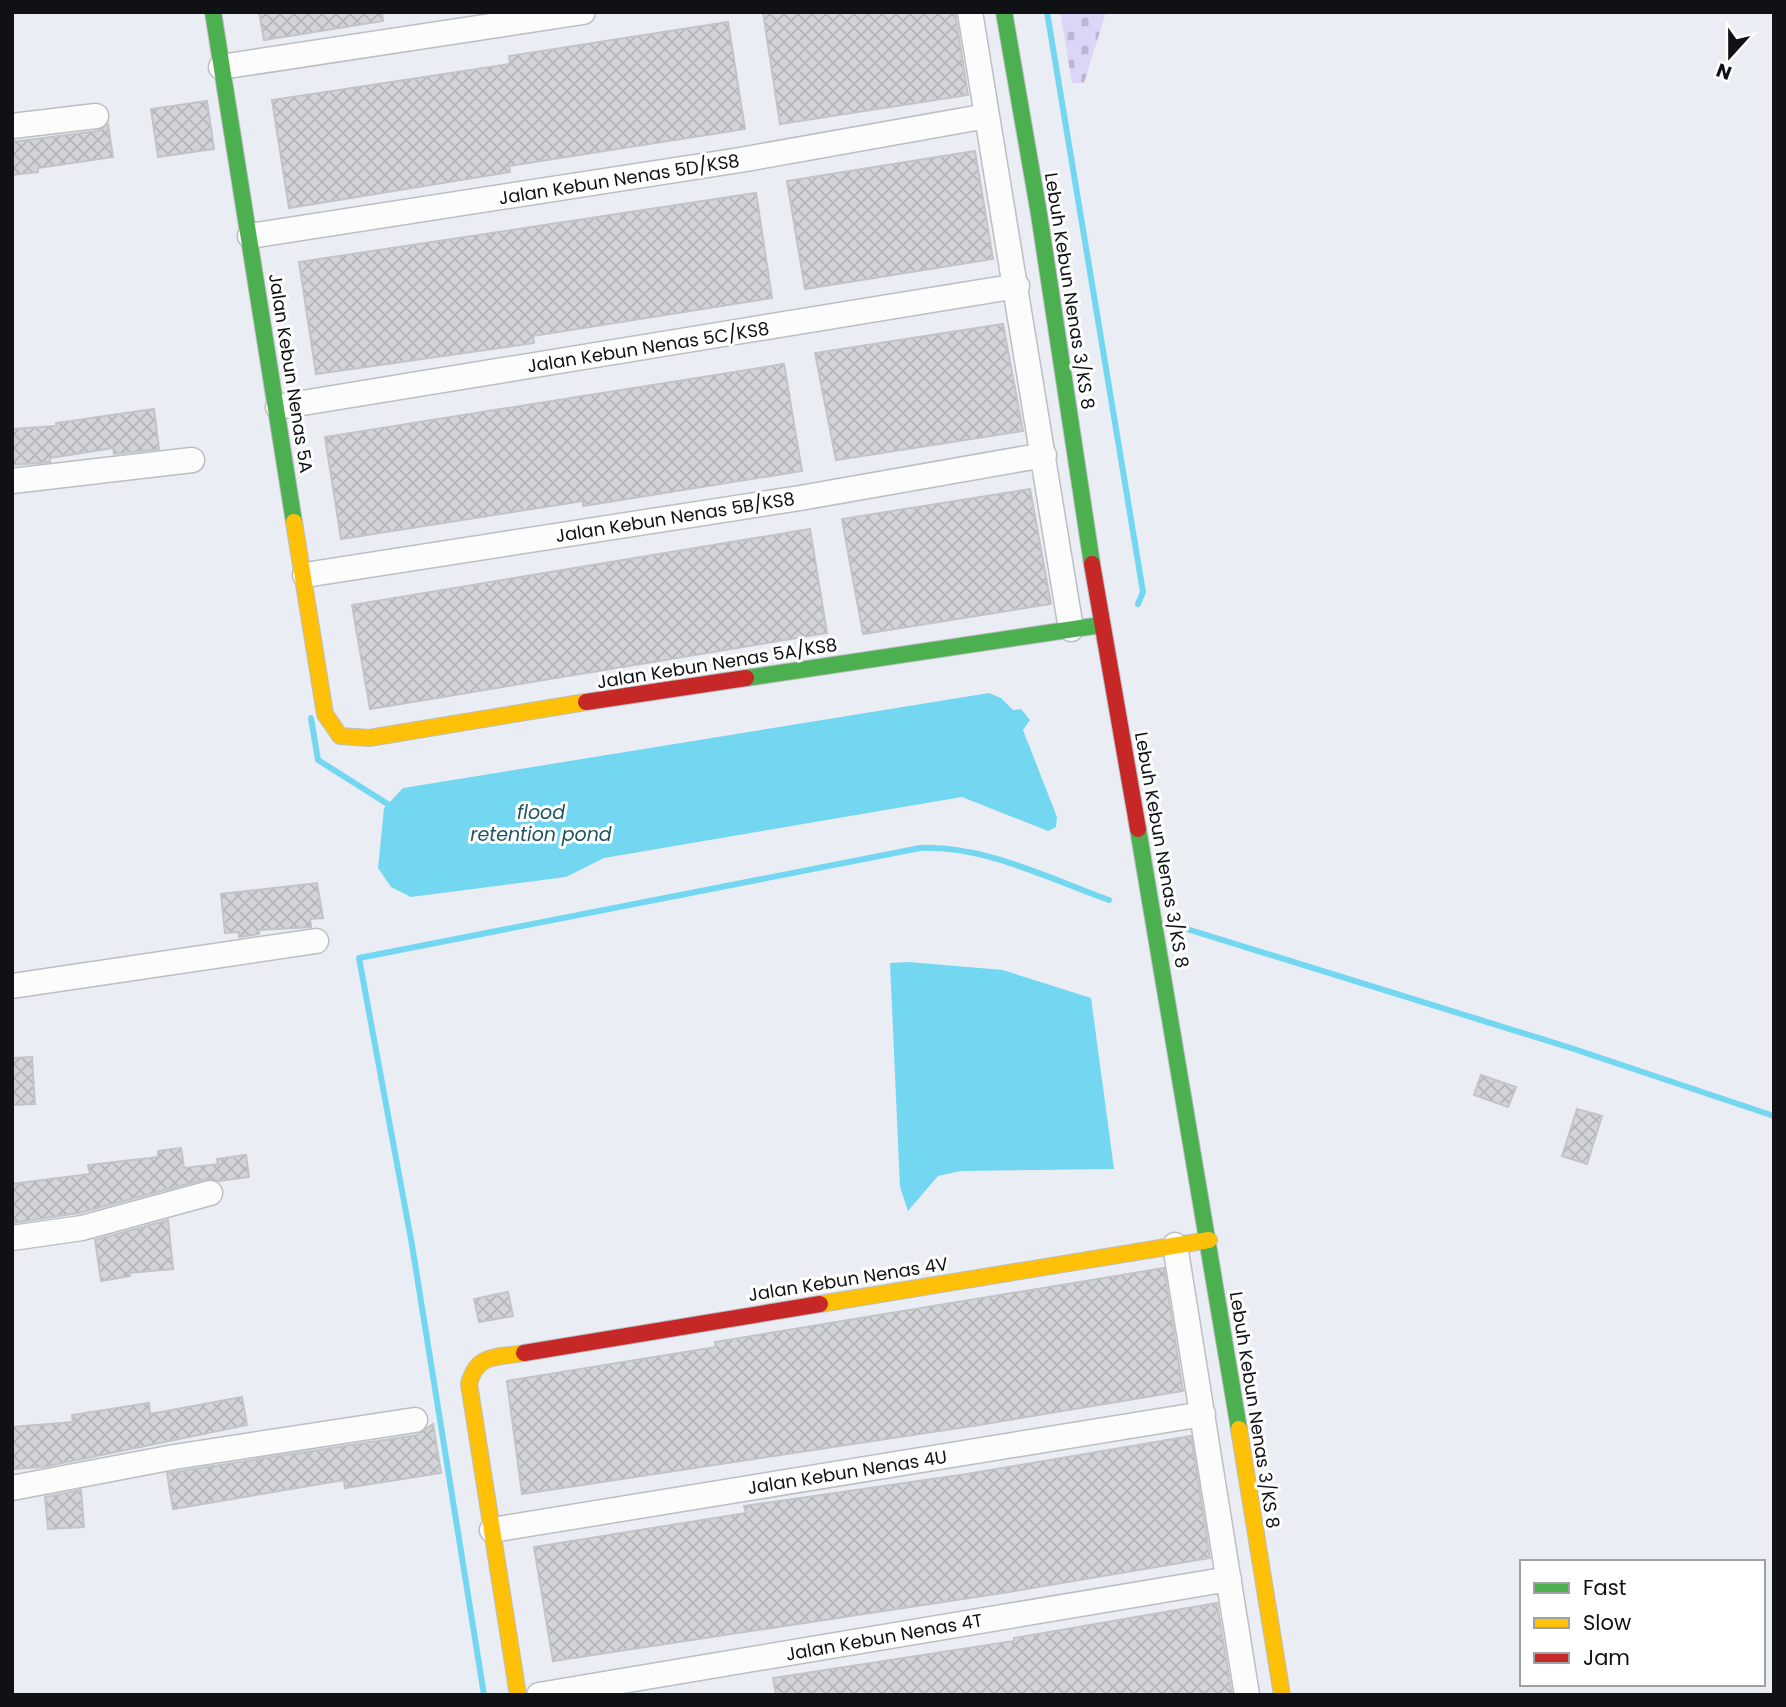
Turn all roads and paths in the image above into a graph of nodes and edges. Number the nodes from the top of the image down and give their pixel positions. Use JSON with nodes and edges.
{"nodes":[{"id":1,"x":213,"y":12,"type":"edge"},
{"id":2,"x":583,"y":12,"type":"edge"},
{"id":3,"x":970,"y":12,"type":"edge"},
{"id":4,"x":1004,"y":12,"type":"edge"},
{"id":5,"x":221,"y":67,"type":"junction"},
{"id":6,"x":96,"y":116,"type":"dead end"},
{"id":7,"x":987,"y":116,"type":"junction"},
{"id":8,"x":12,"y":126,"type":"edge"},
{"id":9,"x":250,"y":236,"type":"junction"},
{"id":10,"x":1017,"y":286,"type":"junction"},
{"id":11,"x":278,"y":407,"type":"junction"},
{"id":12,"x":1044,"y":455,"type":"junction"},
{"id":13,"x":192,"y":460,"type":"dead end"},
{"id":14,"x":12,"y":481,"type":"edge"},
{"id":15,"x":305,"y":575,"type":"junction"},
{"id":16,"x":1101,"y":625,"type":"junction"},
{"id":17,"x":1071,"y":629,"type":"junction"},
{"id":18,"x":340,"y":736,"type":"joint"},
{"id":19,"x":316,"y":941,"type":"dead end"},
{"id":20,"x":12,"y":986,"type":"edge"},
{"id":21,"x":211,"y":1193,"type":"dead end"},
{"id":22,"x":12,"y":1238,"type":"edge"},
{"id":23,"x":1209,"y":1240,"type":"junction"},
{"id":24,"x":1175,"y":1245,"type":"junction"},
{"id":25,"x":1203,"y":1414,"type":"junction"},
{"id":26,"x":415,"y":1420,"type":"dead end"},
{"id":27,"x":12,"y":1488,"type":"edge"},
{"id":28,"x":492,"y":1530,"type":"junction"},
{"id":29,"x":1229,"y":1579,"type":"junction"},
{"id":30,"x":518,"y":1695,"type":"edge"},
{"id":31,"x":539,"y":1695,"type":"edge"},
{"id":32,"x":1247,"y":1695,"type":"edge"},
{"id":33,"x":1282,"y":1695,"type":"edge"}],
"edges":[{"from":1,"to":5,"type":"street","name":"Jalan Kebun Nenas 5A"},
{"from":2,"to":5,"type":"street"},
{"from":3,"to":7,"type":"street"},
{"from":4,"to":16,"type":"street","name":"Lebuh Kebun Nenas 3/KS 8"},
{"from":5,"to":9,"type":"street","name":"Jalan Kebun Nenas 5A"},
{"from":6,"to":8,"type":"street"},
{"from":7,"to":9,"type":"street","name":"Jalan Kebun Nenas 5D/KS8"},
{"from":7,"to":10,"type":"street"},
{"from":9,"to":11,"type":"street","name":"Jalan Kebun Nenas 5A"},
{"from":10,"to":11,"type":"street","name":"Jalan Kebun Nenas 5C/KS8"},
{"from":10,"to":12,"type":"street"},
{"from":11,"to":15,"type":"street","name":"Jalan Kebun Nenas 5A"},
{"from":12,"to":15,"type":"street","name":"Jalan Kebun Nenas 5B/KS8"},
{"from":12,"to":17,"type":"street"},
{"from":13,"to":14,"type":"street"},
{"from":15,"to":18,"type":"street","name":"Jalan Kebun Nenas 5A"},
{"from":16,"to":17,"type":"street","name":"Jalan Kebun Nenas 5A/KS8"},
{"from":16,"to":23,"type":"street","name":"Lebuh Kebun Nenas 3/KS 8"},
{"from":17,"to":18,"type":"street","name":"Jalan Kebun Nenas 5A/KS8"},
{"from":19,"to":20,"type":"street"},
{"from":21,"to":22,"type":"street"},
{"from":23,"to":24,"type":"street","name":"Jalan Kebun Nenas 4V"},
{"from":23,"to":33,"type":"street","name":"Lebuh Kebun Nenas 3/KS 8"},
{"from":24,"to":25,"type":"street"},
{"from":24,"to":28,"type":"street","name":"Jalan Kebun Nenas 4V"},
{"from":25,"to":28,"type":"street","name":"Jalan Kebun Nenas 4U"},
{"from":25,"to":29,"type":"street"},
{"from":26,"to":27,"type":"street"},
{"from":28,"to":30,"type":"street"},
{"from":29,"to":31,"type":"street","name":"Jalan Kebun Nenas 4T"},
{"from":29,"to":32,"type":"street"}]}
